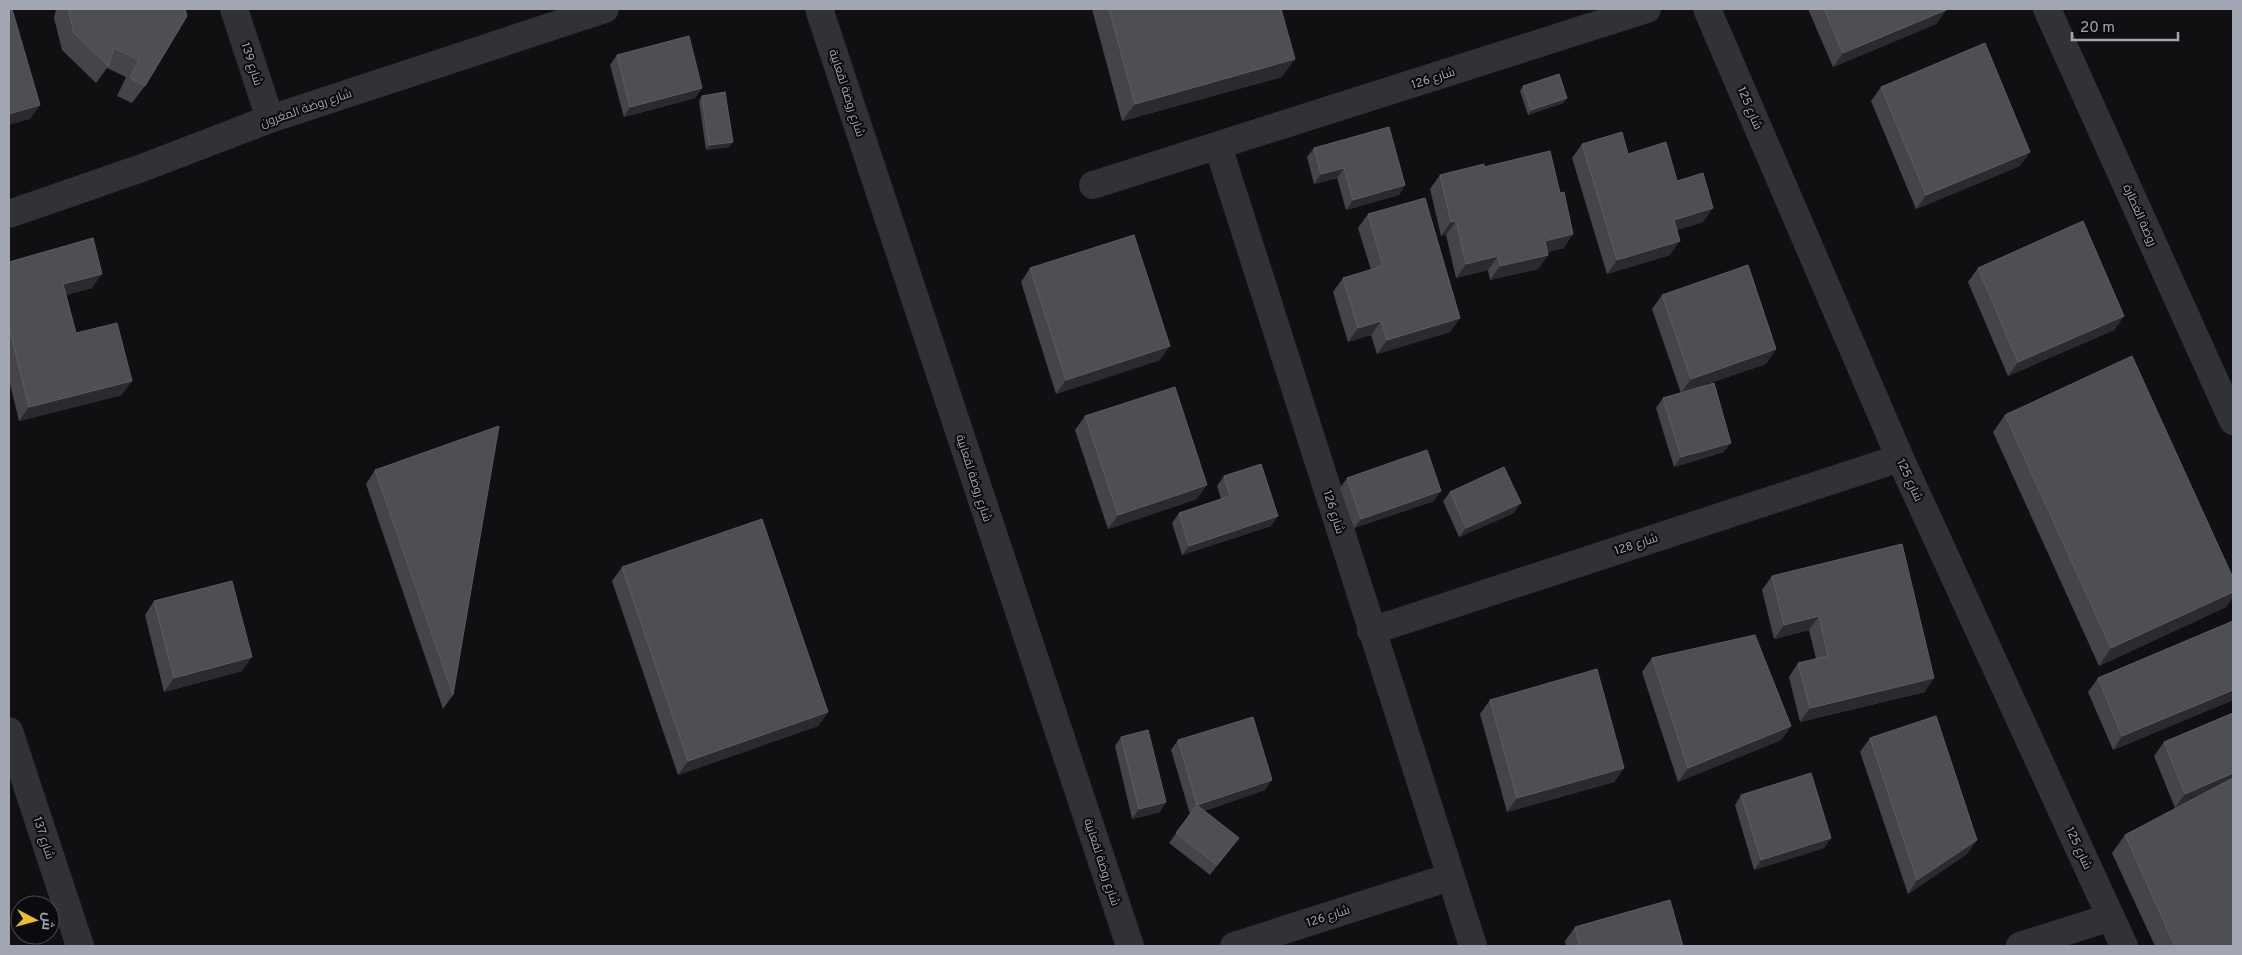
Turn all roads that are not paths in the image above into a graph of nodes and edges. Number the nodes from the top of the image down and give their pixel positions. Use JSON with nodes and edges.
{"nodes":[{"id":1,"x":234,"y":9,"type":"edge"},
{"id":2,"x":605,"y":9,"type":"edge"},
{"id":3,"x":819,"y":9,"type":"edge"},
{"id":4,"x":1647,"y":9,"type":"edge"},
{"id":5,"x":1707,"y":9,"type":"edge"},
{"id":6,"x":2047,"y":9,"type":"edge"},
{"id":7,"x":270,"y":119,"type":"junction"},
{"id":8,"x":1218,"y":146,"type":"junction"},
{"id":9,"x":1093,"y":185,"type":"dead end"},
{"id":10,"x":9,"y":214,"type":"edge"},
{"id":11,"x":2233,"y":420,"type":"edge"},
{"id":12,"x":1900,"y":458,"type":"junction"},
{"id":13,"x":1371,"y":631,"type":"junction"},
{"id":14,"x":9,"y":731,"type":"edge"},
{"id":15,"x":1450,"y":877,"type":"junction"},
{"id":16,"x":2111,"y":917,"type":"junction"},
{"id":17,"x":80,"y":946,"type":"edge"},
{"id":18,"x":1130,"y":946,"type":"edge"},
{"id":19,"x":1234,"y":946,"type":"edge"},
{"id":20,"x":1473,"y":946,"type":"edge"},
{"id":21,"x":2020,"y":946,"type":"edge"},
{"id":22,"x":2124,"y":946,"type":"edge"}],
"edges":[{"from":1,"to":7,"type":"street","name":"شارع 139"},
{"from":2,"to":7,"type":"street","name":"شارع روضة المغرون"},
{"from":3,"to":18,"type":"street","name":"شارع روضة لقعابية"},
{"from":4,"to":8,"type":"street","name":"شارع 126"},
{"from":5,"to":12,"type":"street","name":"شارع 125"},
{"from":6,"to":11,"type":"street","name":"روضة الغطارة"},
{"from":7,"to":10,"type":"street","name":"شارع روضة المغرون"},
{"from":8,"to":9,"type":"street","name":"شارع 126"},
{"from":8,"to":13,"type":"street","name":"شارع 126"},
{"from":12,"to":13,"type":"street","name":"شارع 128"},
{"from":12,"to":16,"type":"street","name":"شارع 125"},
{"from":13,"to":15,"type":"street","name":"شارع 126"},
{"from":14,"to":17,"type":"street","name":"شارع 137"},
{"from":15,"to":19,"type":"street","name":"شارع 126"},
{"from":15,"to":20,"type":"street","name":"شارع 126"},
{"from":16,"to":21,"type":"street"},
{"from":16,"to":22,"type":"street","name":"شارع 125"}]}
